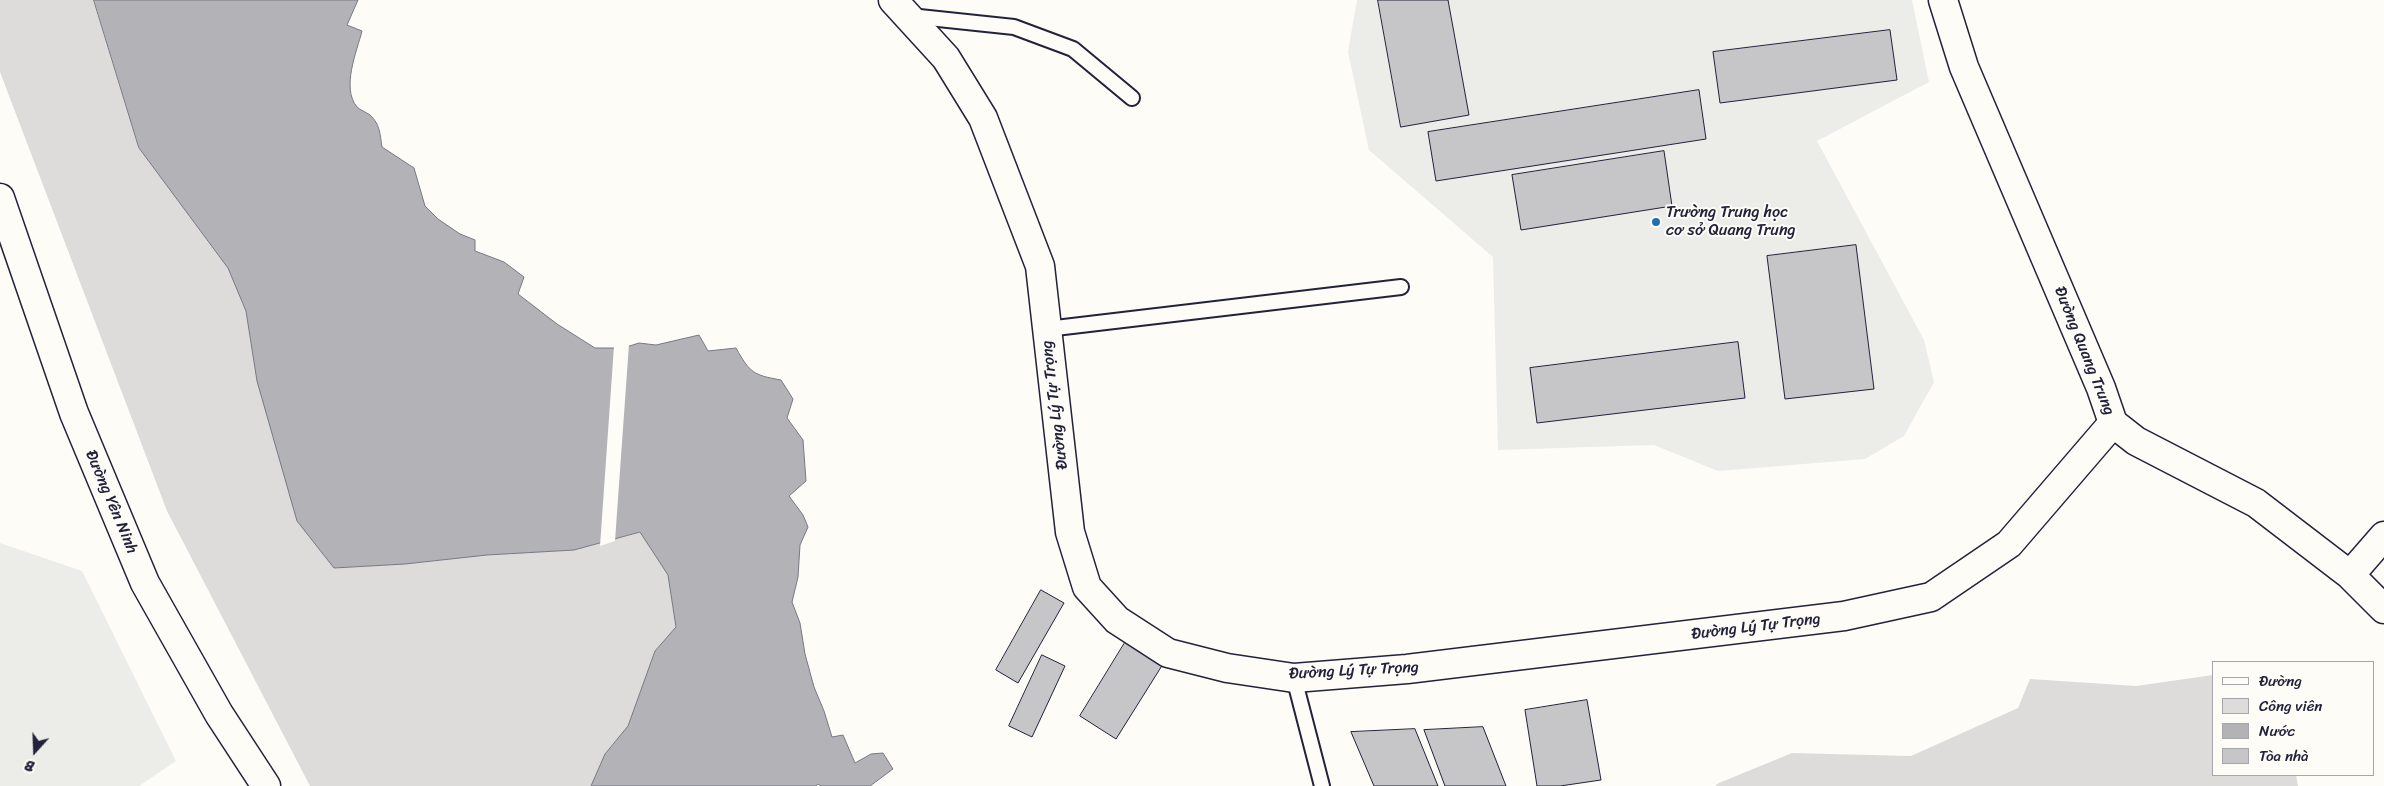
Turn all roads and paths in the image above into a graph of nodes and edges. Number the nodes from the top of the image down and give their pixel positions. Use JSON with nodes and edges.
{"nodes":[{"id":1,"x":1943,"y":0,"type":"edge"},
{"id":2,"x":900,"y":8,"type":"edge"},
{"id":3,"x":1132,"y":98,"type":"dead end"},
{"id":4,"x":0,"y":198,"type":"edge"},
{"id":5,"x":1401,"y":287,"type":"dead end"},
{"id":6,"x":1047,"y":329,"type":"junction"},
{"id":7,"x":2113,"y":423,"type":"junction"},
{"id":8,"x":2384,"y":536,"type":"edge"},
{"id":9,"x":2350,"y":575,"type":"junction"},
{"id":10,"x":2384,"y":610,"type":"edge"},
{"id":11,"x":1294,"y":678,"type":"junction"},
{"id":12,"x":266,"y":786,"type":"edge"},
{"id":13,"x":1322,"y":786,"type":"edge"}],
"edges":[{"from":1,"to":7,"type":"street","name":"Đường Quang Trung"},
{"from":2,"to":3,"type":"lane"},
{"from":2,"to":6,"type":"street","name":"Đường Lý Tự Trọng"},
{"from":4,"to":12,"type":"street","name":"Đường Yên Ninh"},
{"from":5,"to":6,"type":"lane"},
{"from":6,"to":11,"type":"street","name":"Đường Lý Tự Trọng"},
{"from":7,"to":9,"type":"street","name":"Đường Quang Trung"},
{"from":7,"to":11,"type":"street","name":"Đường Lý Tự Trọng"},
{"from":8,"to":9,"type":"street"},
{"from":9,"to":10,"type":"street","name":"Đường Quang Trung"},
{"from":11,"to":13,"type":"lane"}]}
